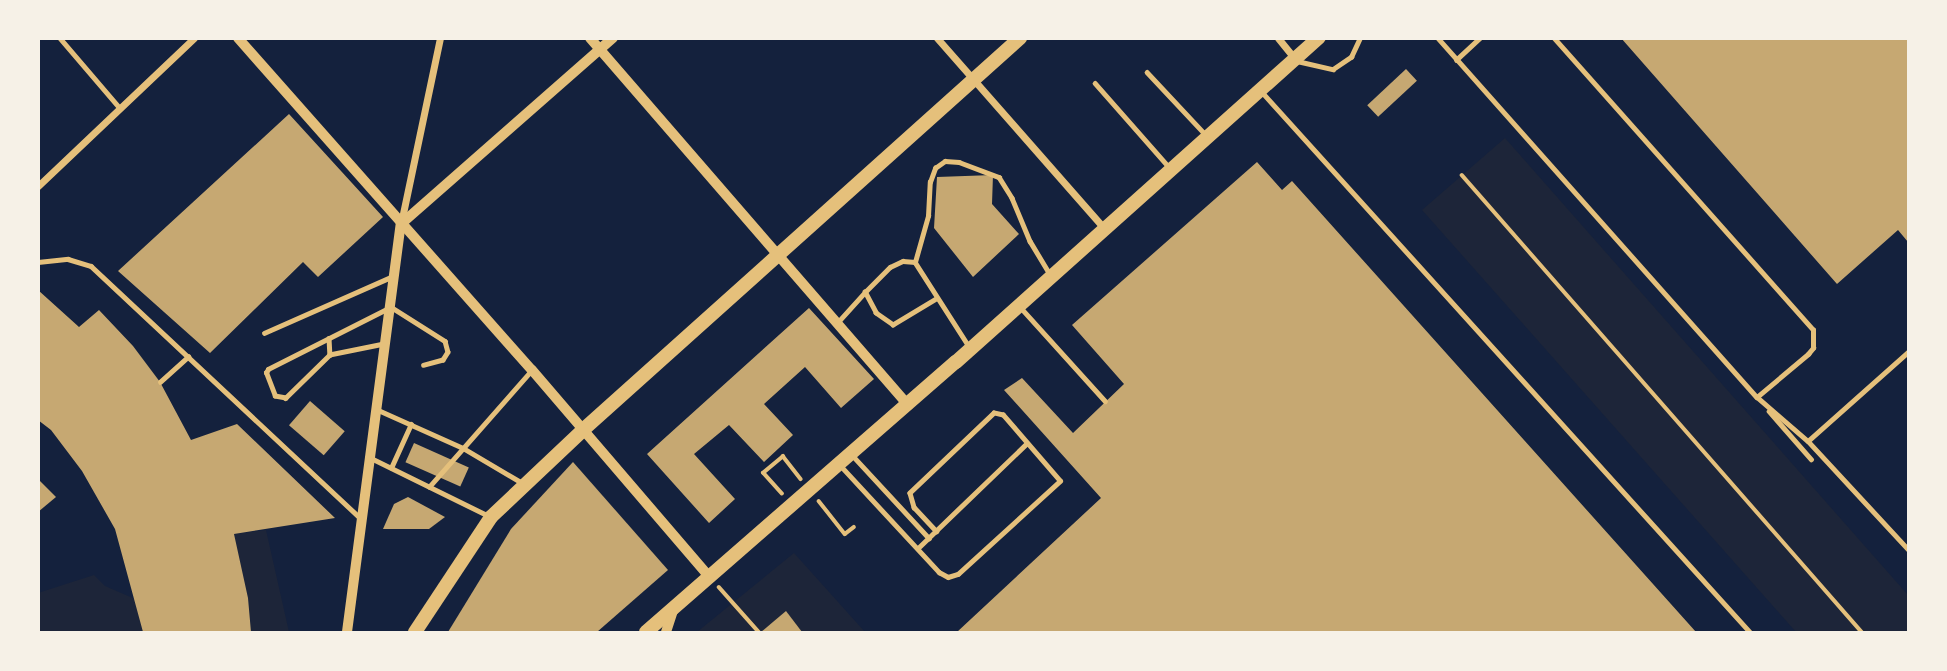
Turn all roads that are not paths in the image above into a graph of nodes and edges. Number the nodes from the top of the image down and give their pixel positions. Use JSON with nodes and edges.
{"nodes":[{"id":1,"x":60,"y":38,"type":"edge"},
{"id":2,"x":194,"y":38,"type":"edge"},
{"id":3,"x":238,"y":38,"type":"edge"},
{"id":4,"x":440,"y":38,"type":"edge"},
{"id":5,"x":590,"y":38,"type":"edge"},
{"id":6,"x":613,"y":38,"type":"edge"},
{"id":7,"x":937,"y":38,"type":"edge"},
{"id":8,"x":1020,"y":38,"type":"edge"},
{"id":9,"x":1278,"y":38,"type":"edge"},
{"id":10,"x":1319,"y":38,"type":"edge"},
{"id":11,"x":1360,"y":38,"type":"edge"},
{"id":12,"x":1437,"y":38,"type":"edge"},
{"id":13,"x":1480,"y":38,"type":"edge"},
{"id":14,"x":1554,"y":38,"type":"edge"},
{"id":15,"x":600,"y":50,"type":"junction"},
{"id":16,"x":1456,"y":60,"type":"junction"},
{"id":17,"x":1297,"y":61,"type":"junction"},
{"id":18,"x":1147,"y":72,"type":"dead end"},
{"id":19,"x":973,"y":80,"type":"junction"},
{"id":20,"x":1095,"y":83,"type":"dead end"},
{"id":21,"x":1261,"y":91,"type":"junction"},
{"id":22,"x":119,"y":107,"type":"junction"},
{"id":23,"x":1208,"y":137,"type":"junction"},
{"id":24,"x":1171,"y":170,"type":"junction"},
{"id":25,"x":38,"y":186,"type":"edge"},
{"id":26,"x":401,"y":224,"type":"junction"},
{"id":27,"x":1105,"y":229,"type":"junction"},
{"id":28,"x":780,"y":256,"type":"junction"},
{"id":29,"x":38,"y":262,"type":"edge"},
{"id":30,"x":915,"y":262,"type":"junction"},
{"id":31,"x":394,"y":276,"type":"junction"},
{"id":32,"x":1052,"y":276,"type":"junction"},
{"id":33,"x":865,"y":292,"type":"junction"},
{"id":34,"x":936,"y":299,"type":"junction"},
{"id":35,"x":1019,"y":306,"type":"junction"},
{"id":36,"x":391,"y":307,"type":"junction"},
{"id":37,"x":838,"y":322,"type":"junction"},
{"id":38,"x":264,"y":333,"type":"dead end"},
{"id":39,"x":329,"y":338,"type":"junction"},
{"id":40,"x":386,"y":344,"type":"junction"},
{"id":41,"x":970,"y":349,"type":"junction"},
{"id":42,"x":1909,"y":351,"type":"edge"},
{"id":43,"x":330,"y":355,"type":"junction"},
{"id":44,"x":188,"y":358,"type":"junction"},
{"id":45,"x":424,"y":365,"type":"dead end"},
{"id":46,"x":532,"y":370,"type":"junction"},
{"id":47,"x":160,"y":382,"type":"dead end"},
{"id":48,"x":1757,"y":397,"type":"junction"},
{"id":49,"x":1105,"y":401,"type":"dead end"},
{"id":50,"x":908,"y":405,"type":"junction"},
{"id":51,"x":376,"y":408,"type":"junction"},
{"id":52,"x":411,"y":424,"type":"junction"},
{"id":53,"x":584,"y":429,"type":"junction"},
{"id":54,"x":1808,"y":441,"type":"junction"},
{"id":55,"x":1027,"y":443,"type":"junction"},
{"id":56,"x":463,"y":448,"type":"junction"},
{"id":57,"x":852,"y":454,"type":"junction"},
{"id":58,"x":371,"y":458,"type":"junction"},
{"id":59,"x":1811,"y":459,"type":"dead end"},
{"id":60,"x":839,"y":465,"type":"junction"},
{"id":61,"x":391,"y":468,"type":"junction"},
{"id":62,"x":525,"y":484,"type":"junction"},
{"id":63,"x":429,"y":486,"type":"junction"},
{"id":64,"x":491,"y":517,"type":"junction"},
{"id":65,"x":360,"y":519,"type":"junction"},
{"id":66,"x":936,"y":531,"type":"junction"},
{"id":67,"x":929,"y":538,"type":"junction"},
{"id":68,"x":918,"y":548,"type":"junction"},
{"id":69,"x":1909,"y":550,"type":"edge"},
{"id":70,"x":710,"y":578,"type":"junction"},
{"id":71,"x":673,"y":610,"type":"junction"},
{"id":72,"x":347,"y":632,"type":"edge"},
{"id":73,"x":415,"y":632,"type":"edge"},
{"id":74,"x":646,"y":632,"type":"edge"},
{"id":75,"x":666,"y":632,"type":"edge"},
{"id":76,"x":1750,"y":632,"type":"edge"}],
"edges":[{"from":1,"to":22,"type":"lane"},
{"from":2,"to":22,"type":"street"},
{"from":3,"to":26,"type":"street"},
{"from":4,"to":26,"type":"street"},
{"from":5,"to":15,"type":"street"},
{"from":6,"to":15,"type":"street"},
{"from":7,"to":19,"type":"street"},
{"from":8,"to":19,"type":"main road"},
{"from":9,"to":17,"type":"street"},
{"from":10,"to":17,"type":"main road"},
{"from":11,"to":17,"type":"lane"},
{"from":12,"to":16,"type":"lane"},
{"from":13,"to":16,"type":"lane"},
{"from":14,"to":48,"type":"lane"},
{"from":15,"to":26,"type":"street"},
{"from":15,"to":28,"type":"street"},
{"from":16,"to":48,"type":"lane"},
{"from":17,"to":21,"type":"main road"},
{"from":18,"to":23,"type":"lane"},
{"from":19,"to":27,"type":"street"},
{"from":19,"to":28,"type":"main road"},
{"from":20,"to":24,"type":"lane"},
{"from":21,"to":23,"type":"main road"},
{"from":21,"to":76,"type":"lane"},
{"from":22,"to":25,"type":"street"},
{"from":23,"to":24,"type":"main road"},
{"from":24,"to":27,"type":"main road"},
{"from":26,"to":31,"type":"street"},
{"from":26,"to":46,"type":"street"},
{"from":27,"to":32,"type":"main road"},
{"from":28,"to":37,"type":"street"},
{"from":28,"to":53,"type":"main road"},
{"from":29,"to":44,"type":"lane"},
{"from":30,"to":32,"type":"lane"},
{"from":30,"to":33,"type":"lane"},
{"from":30,"to":34,"type":"lane"},
{"from":31,"to":36,"type":"street"},
{"from":31,"to":38,"type":"lane"},
{"from":32,"to":35,"type":"main road"},
{"from":33,"to":34,"type":"lane"},
{"from":33,"to":37,"type":"lane"},
{"from":34,"to":41,"type":"lane"},
{"from":35,"to":41,"type":"main road"},
{"from":35,"to":49,"type":"lane"},
{"from":36,"to":39,"type":"lane"},
{"from":36,"to":40,"type":"street"},
{"from":36,"to":45,"type":"lane"},
{"from":37,"to":50,"type":"street"},
{"from":39,"to":43,"type":"lane"},
{"from":39,"to":43,"type":"lane"},
{"from":40,"to":43,"type":"lane"},
{"from":40,"to":51,"type":"street"},
{"from":41,"to":50,"type":"main road"},
{"from":42,"to":54,"type":"lane"},
{"from":44,"to":47,"type":"lane"},
{"from":44,"to":65,"type":"lane"},
{"from":46,"to":53,"type":"street"},
{"from":46,"to":56,"type":"lane"},
{"from":48,"to":54,"type":"lane"},
{"from":48,"to":59,"type":"lane"},
{"from":50,"to":57,"type":"main road"},
{"from":51,"to":52,"type":"lane"},
{"from":51,"to":58,"type":"street"},
{"from":52,"to":56,"type":"lane"},
{"from":52,"to":61,"type":"lane"},
{"from":53,"to":62,"type":"main road"},
{"from":53,"to":70,"type":"street"},
{"from":54,"to":69,"type":"lane"},
{"from":55,"to":66,"type":"lane"},
{"from":55,"to":66,"type":"lane"},
{"from":55,"to":68,"type":"lane"},
{"from":56,"to":62,"type":"lane"},
{"from":56,"to":63,"type":"lane"},
{"from":57,"to":60,"type":"main road"},
{"from":57,"to":67,"type":"lane"},
{"from":58,"to":61,"type":"lane"},
{"from":58,"to":65,"type":"street"},
{"from":60,"to":68,"type":"lane"},
{"from":60,"to":70,"type":"main road"},
{"from":61,"to":63,"type":"lane"},
{"from":62,"to":64,"type":"main road"},
{"from":63,"to":64,"type":"lane"},
{"from":64,"to":73,"type":"main road"},
{"from":65,"to":72,"type":"street"},
{"from":66,"to":67,"type":"lane"},
{"from":67,"to":68,"type":"lane"},
{"from":70,"to":71,"type":"main road"},
{"from":71,"to":74,"type":"main road"},
{"from":71,"to":75,"type":"street"}]}
